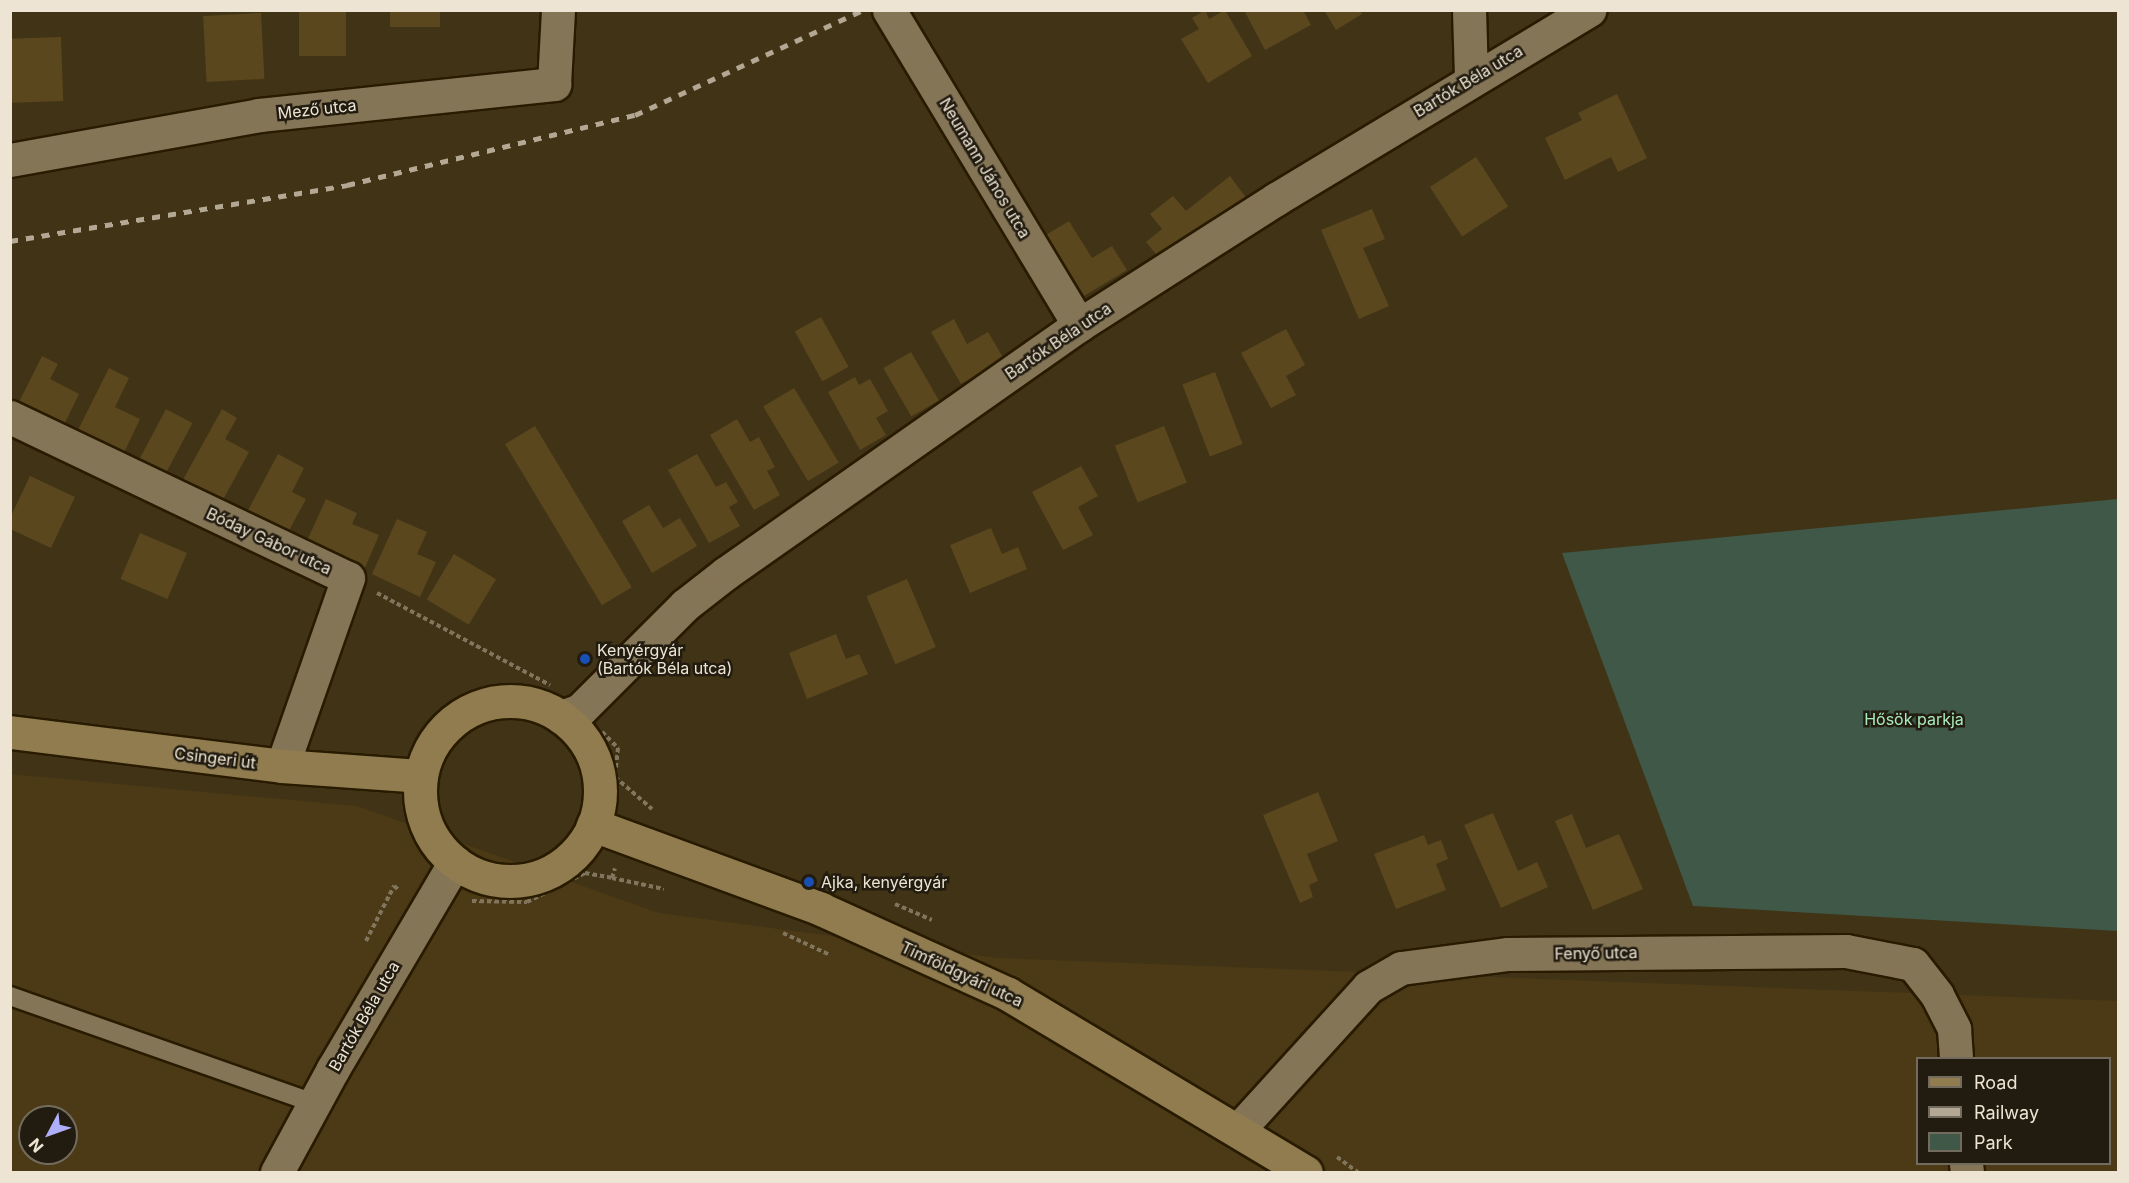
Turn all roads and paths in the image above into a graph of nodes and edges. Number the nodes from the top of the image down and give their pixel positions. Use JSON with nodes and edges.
{"nodes":[{"id":1,"x":558,"y":10,"type":"edge"},
{"id":2,"x":890,"y":10,"type":"edge"},
{"id":3,"x":1469,"y":10,"type":"edge"},
{"id":4,"x":1589,"y":10,"type":"edge"},
{"id":5,"x":1471,"y":78,"type":"junction"},
{"id":6,"x":10,"y":160,"type":"edge"},
{"id":7,"x":1079,"y":325,"type":"junction"},
{"id":8,"x":10,"y":417,"type":"edge"},
{"id":9,"x":348,"y":578,"type":"junction"},
{"id":10,"x":558,"y":703,"type":"junction"},
{"id":11,"x":10,"y":732,"type":"edge"},
{"id":12,"x":282,"y":766,"type":"junction"},
{"id":13,"x":420,"y":776,"type":"junction"},
{"id":14,"x":593,"y":825,"type":"junction"},
{"id":15,"x":455,"y":862,"type":"junction"},
{"id":16,"x":10,"y":996,"type":"edge"},
{"id":17,"x":1956,"y":1057,"type":"edge"},
{"id":18,"x":314,"y":1103,"type":"junction"},
{"id":19,"x":1239,"y":1129,"type":"junction"},
{"id":20,"x":277,"y":1173,"type":"edge"},
{"id":21,"x":1306,"y":1173,"type":"edge"}],
"edges":[{"from":1,"to":6,"type":"street","name":"Mező utca"},
{"from":2,"to":7,"type":"street","name":"Neumann János utca"},
{"from":3,"to":5,"type":"street"},
{"from":4,"to":5,"type":"street","name":"Bartók Béla utca"},
{"from":5,"to":7,"type":"street","name":"Bartók Béla utca"},
{"from":7,"to":10,"type":"street","name":"Bartók Béla utca"},
{"from":8,"to":9,"type":"street","name":"Bóday Gábor utca"},
{"from":9,"to":10,"type":"path"},
{"from":9,"to":12,"type":"street","name":"Bóday Gábor utca"},
{"from":10,"to":13,"type":"main road"},
{"from":10,"to":14,"type":"main road"},
{"from":11,"to":12,"type":"main road","name":"Csingeri út"},
{"from":12,"to":13,"type":"main road","name":"Csingeri út"},
{"from":13,"to":15,"type":"main road"},
{"from":14,"to":15,"type":"main road"},
{"from":14,"to":19,"type":"main road","name":"Timföldgyári utca"},
{"from":15,"to":18,"type":"street","name":"Bartók Béla utca"},
{"from":16,"to":18,"type":"lane"},
{"from":17,"to":19,"type":"street","name":"Fenyő utca"},
{"from":18,"to":20,"type":"street","name":"Bartók Béla utca"},
{"from":19,"to":21,"type":"main road","name":"Timföldgyári utca"}]}
